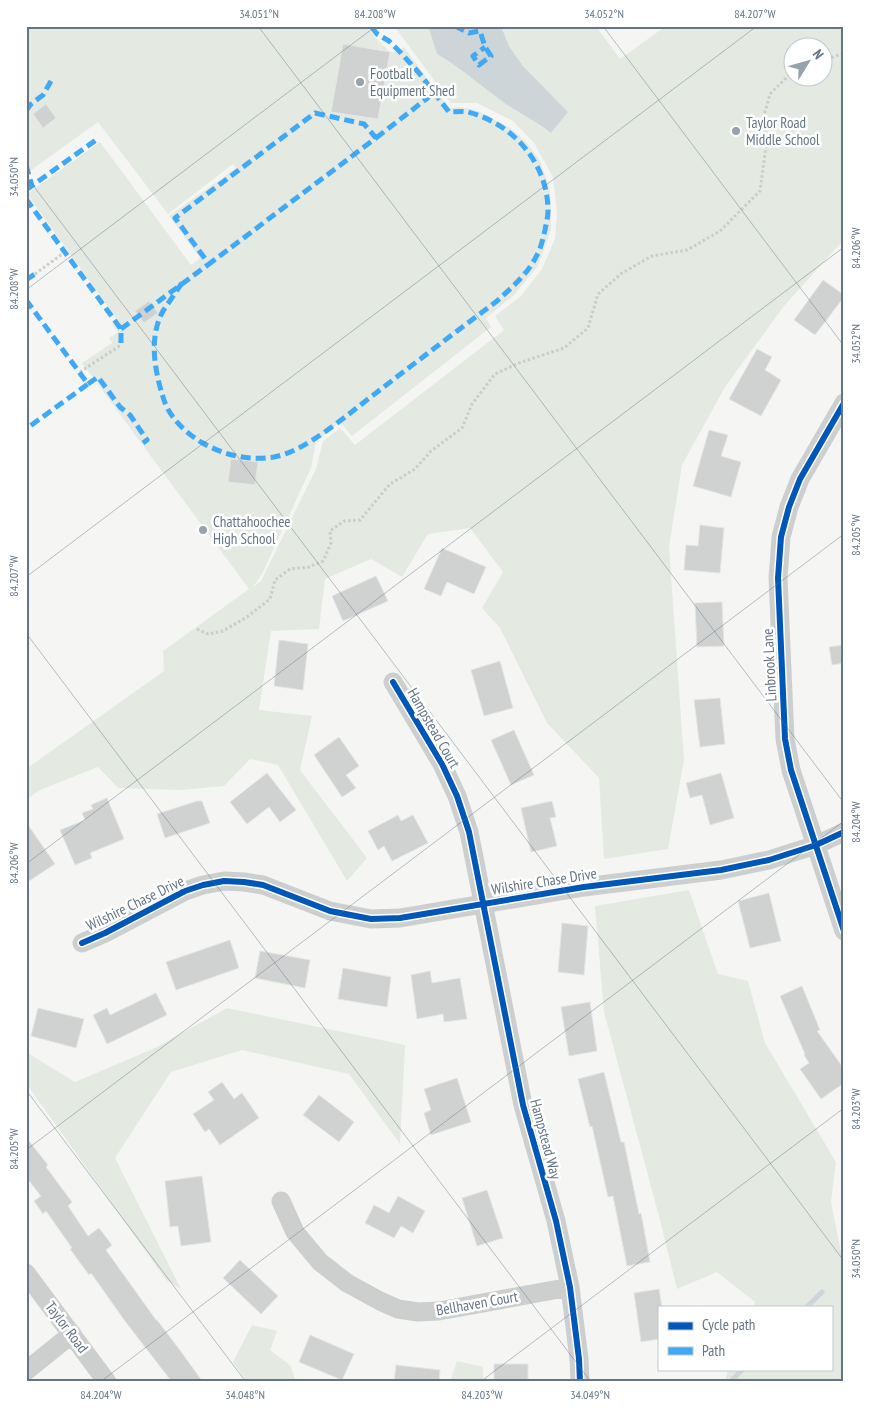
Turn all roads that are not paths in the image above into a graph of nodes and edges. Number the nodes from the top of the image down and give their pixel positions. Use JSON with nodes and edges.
{"nodes":[{"id":1,"x":844,"y":403,"type":"edge"},
{"id":2,"x":393,"y":682,"type":"dead end"},
{"id":3,"x":844,"y":832,"type":"edge"},
{"id":4,"x":816,"y":845,"type":"junction"},
{"id":5,"x":482,"y":903,"type":"junction"},
{"id":6,"x":844,"y":931,"type":"edge"},
{"id":7,"x":82,"y":943,"type":"dead end"},
{"id":8,"x":282,"y":1201,"type":"dead end"},
{"id":9,"x":26,"y":1273,"type":"edge"},
{"id":10,"x":570,"y":1287,"type":"junction"},
{"id":11,"x":72,"y":1334,"type":"junction"},
{"id":12,"x":26,"y":1371,"type":"edge"},
{"id":13,"x":107,"y":1382,"type":"edge"},
{"id":14,"x":580,"y":1382,"type":"edge"}],
"edges":[{"from":1,"to":4,"type":"street","name":"Linbrook Lane"},
{"from":2,"to":5,"type":"street","name":"Hampstead Court"},
{"from":3,"to":4,"type":"street","name":"Wilshire Chase Drive"},
{"from":4,"to":5,"type":"street","name":"Wilshire Chase Drive"},
{"from":4,"to":6,"type":"street","name":"Linbrook Lane"},
{"from":5,"to":7,"type":"street","name":"Wilshire Chase Drive"},
{"from":5,"to":10,"type":"street","name":"Hampstead Way"},
{"from":8,"to":10,"type":"street","name":"Bellhaven Court"},
{"from":9,"to":11,"type":"street","name":"Taylor Road"},
{"from":10,"to":14,"type":"street","name":"Hampstead Way"},
{"from":11,"to":12,"type":"street"},
{"from":11,"to":13,"type":"street","name":"Taylor Road"}]}
